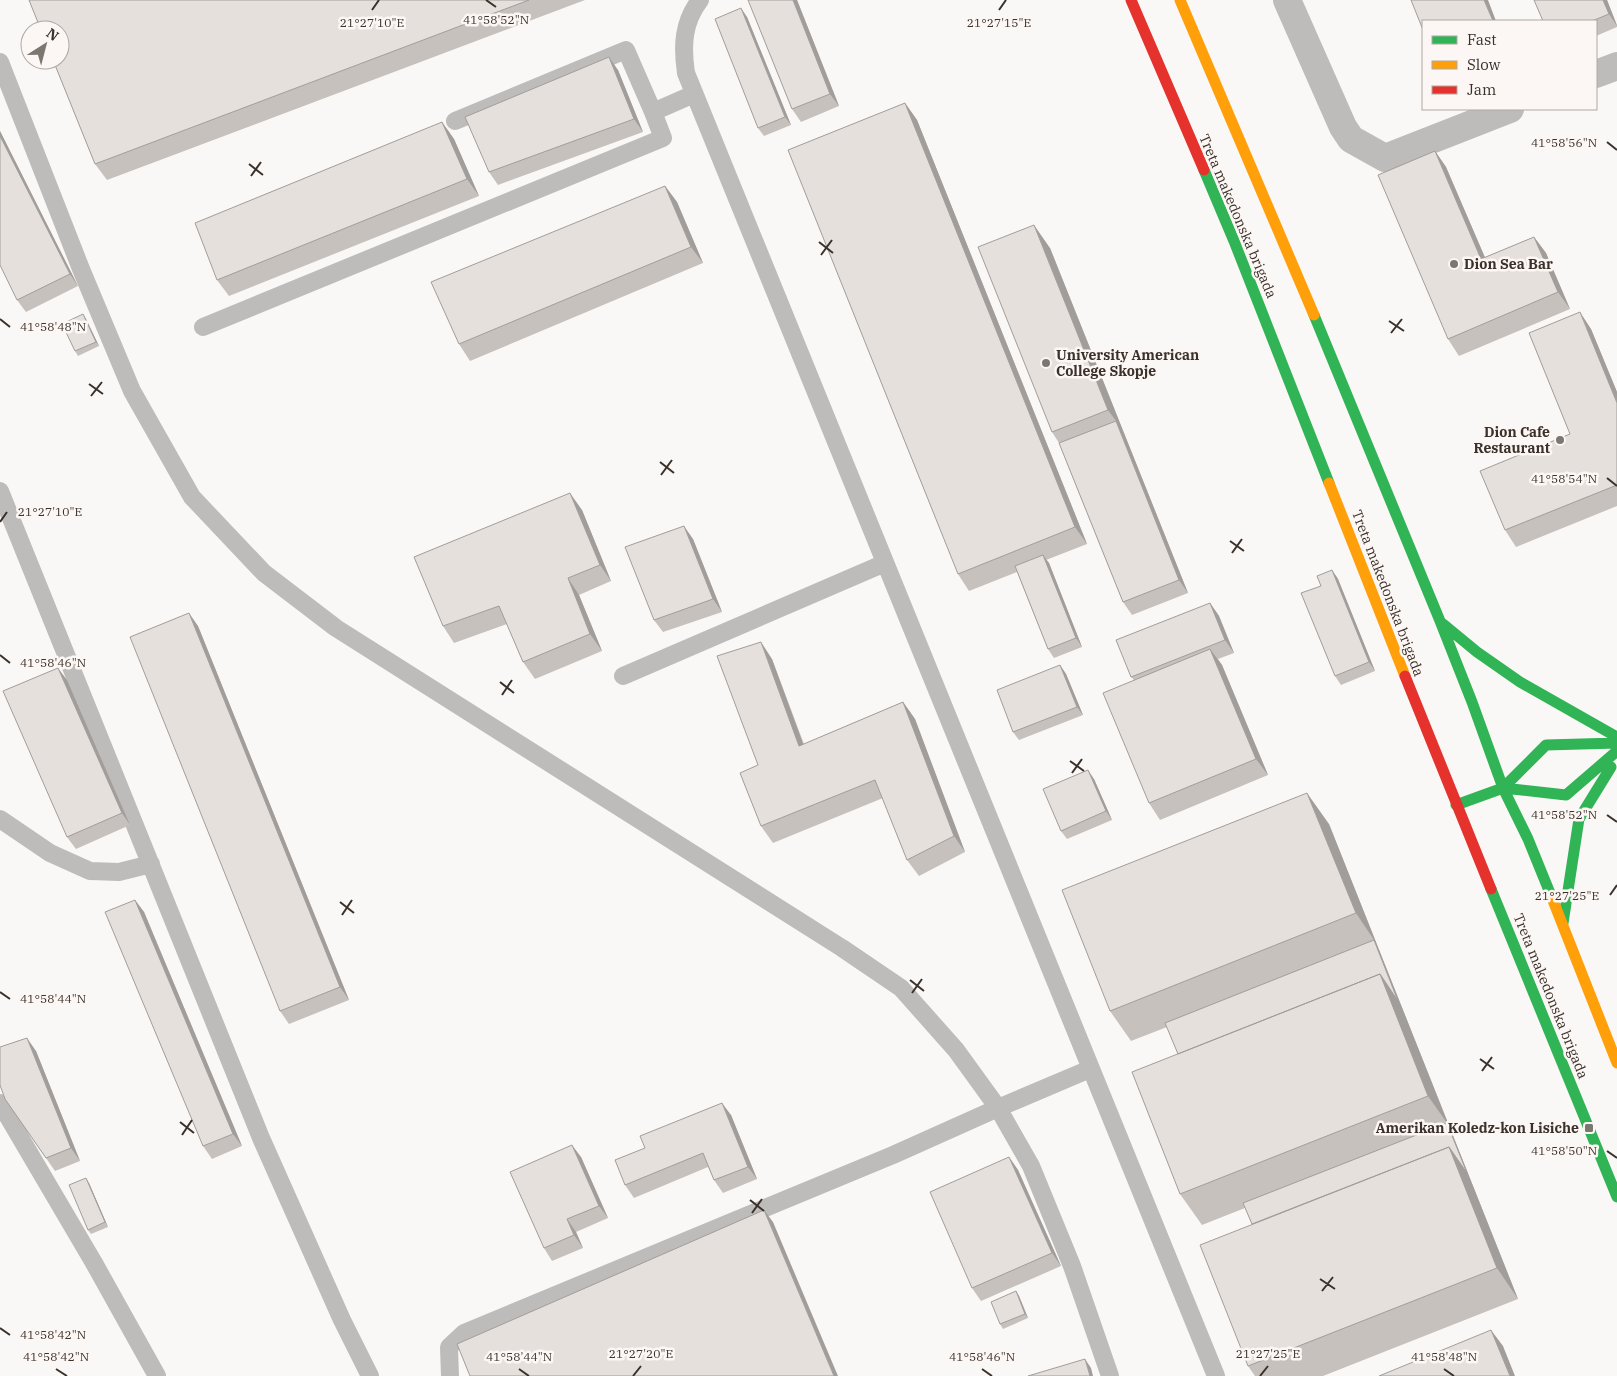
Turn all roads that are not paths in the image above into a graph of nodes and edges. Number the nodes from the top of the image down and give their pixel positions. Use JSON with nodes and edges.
{"nodes":[{"id":1,"x":700,"y":0,"type":"edge"},
{"id":2,"x":1131,"y":0,"type":"edge"},
{"id":3,"x":1180,"y":0,"type":"edge"},
{"id":4,"x":1287,"y":0,"type":"edge"},
{"id":5,"x":0,"y":62,"type":"edge"},
{"id":6,"x":1617,"y":66,"type":"edge"},
{"id":7,"x":1597,"y":74,"type":"edge"},
{"id":8,"x":694,"y":94,"type":"junction"},
{"id":9,"x":1507,"y":110,"type":"edge"},
{"id":10,"x":653,"y":112,"type":"junction"},
{"id":11,"x":455,"y":121,"type":"dead end"},
{"id":12,"x":202,"y":327,"type":"dead end"},
{"id":13,"x":0,"y":491,"type":"edge"},
{"id":14,"x":885,"y":563,"type":"junction"},
{"id":15,"x":1440,"y":622,"type":"junction"},
{"id":16,"x":623,"y":676,"type":"dead end"},
{"id":17,"x":1617,"y":737,"type":"edge"},
{"id":18,"x":1617,"y":743,"type":"edge"},
{"id":19,"x":1617,"y":751,"type":"edge"},
{"id":20,"x":1617,"y":758,"type":"edge"},
{"id":21,"x":1503,"y":788,"type":"junction"},
{"id":22,"x":1456,"y":804,"type":"junction"},
{"id":23,"x":0,"y":818,"type":"edge"},
{"id":24,"x":150,"y":864,"type":"junction"},
{"id":25,"x":1563,"y":922,"type":"junction"},
{"id":26,"x":1617,"y":1063,"type":"edge"},
{"id":27,"x":1090,"y":1069,"type":"junction"},
{"id":28,"x":0,"y":1103,"type":"edge"},
{"id":29,"x":998,"y":1108,"type":"junction"},
{"id":30,"x":1617,"y":1197,"type":"edge"},
{"id":31,"x":157,"y":1376,"type":"edge"},
{"id":32,"x":370,"y":1376,"type":"edge"},
{"id":33,"x":450,"y":1376,"type":"edge"},
{"id":34,"x":1110,"y":1376,"type":"edge"},
{"id":35,"x":1216,"y":1376,"type":"edge"}],
"edges":[{"from":1,"to":8,"type":"lane"},
{"from":2,"to":22,"type":"street","name":"Treta makedonska brigada"},
{"from":3,"to":15,"type":"street"},
{"from":4,"to":9,"type":"street"},
{"from":5,"to":29,"type":"lane"},
{"from":6,"to":7,"type":"street"},
{"from":8,"to":10,"type":"lane"},
{"from":8,"to":14,"type":"lane"},
{"from":10,"to":11,"type":"lane"},
{"from":10,"to":12,"type":"lane"},
{"from":13,"to":24,"type":"lane"},
{"from":14,"to":16,"type":"lane"},
{"from":14,"to":27,"type":"lane"},
{"from":15,"to":17,"type":"street"},
{"from":15,"to":21,"type":"street"},
{"from":18,"to":21,"type":"street"},
{"from":19,"to":21,"type":"street"},
{"from":20,"to":25,"type":"street"},
{"from":21,"to":22,"type":"street"},
{"from":21,"to":25,"type":"street"},
{"from":22,"to":30,"type":"street","name":"Treta makedonska brigada"},
{"from":23,"to":24,"type":"lane"},
{"from":24,"to":32,"type":"lane"},
{"from":25,"to":26,"type":"street"},
{"from":27,"to":29,"type":"lane"},
{"from":27,"to":35,"type":"lane"},
{"from":28,"to":31,"type":"lane"},
{"from":29,"to":33,"type":"lane"},
{"from":29,"to":34,"type":"lane"}]}
